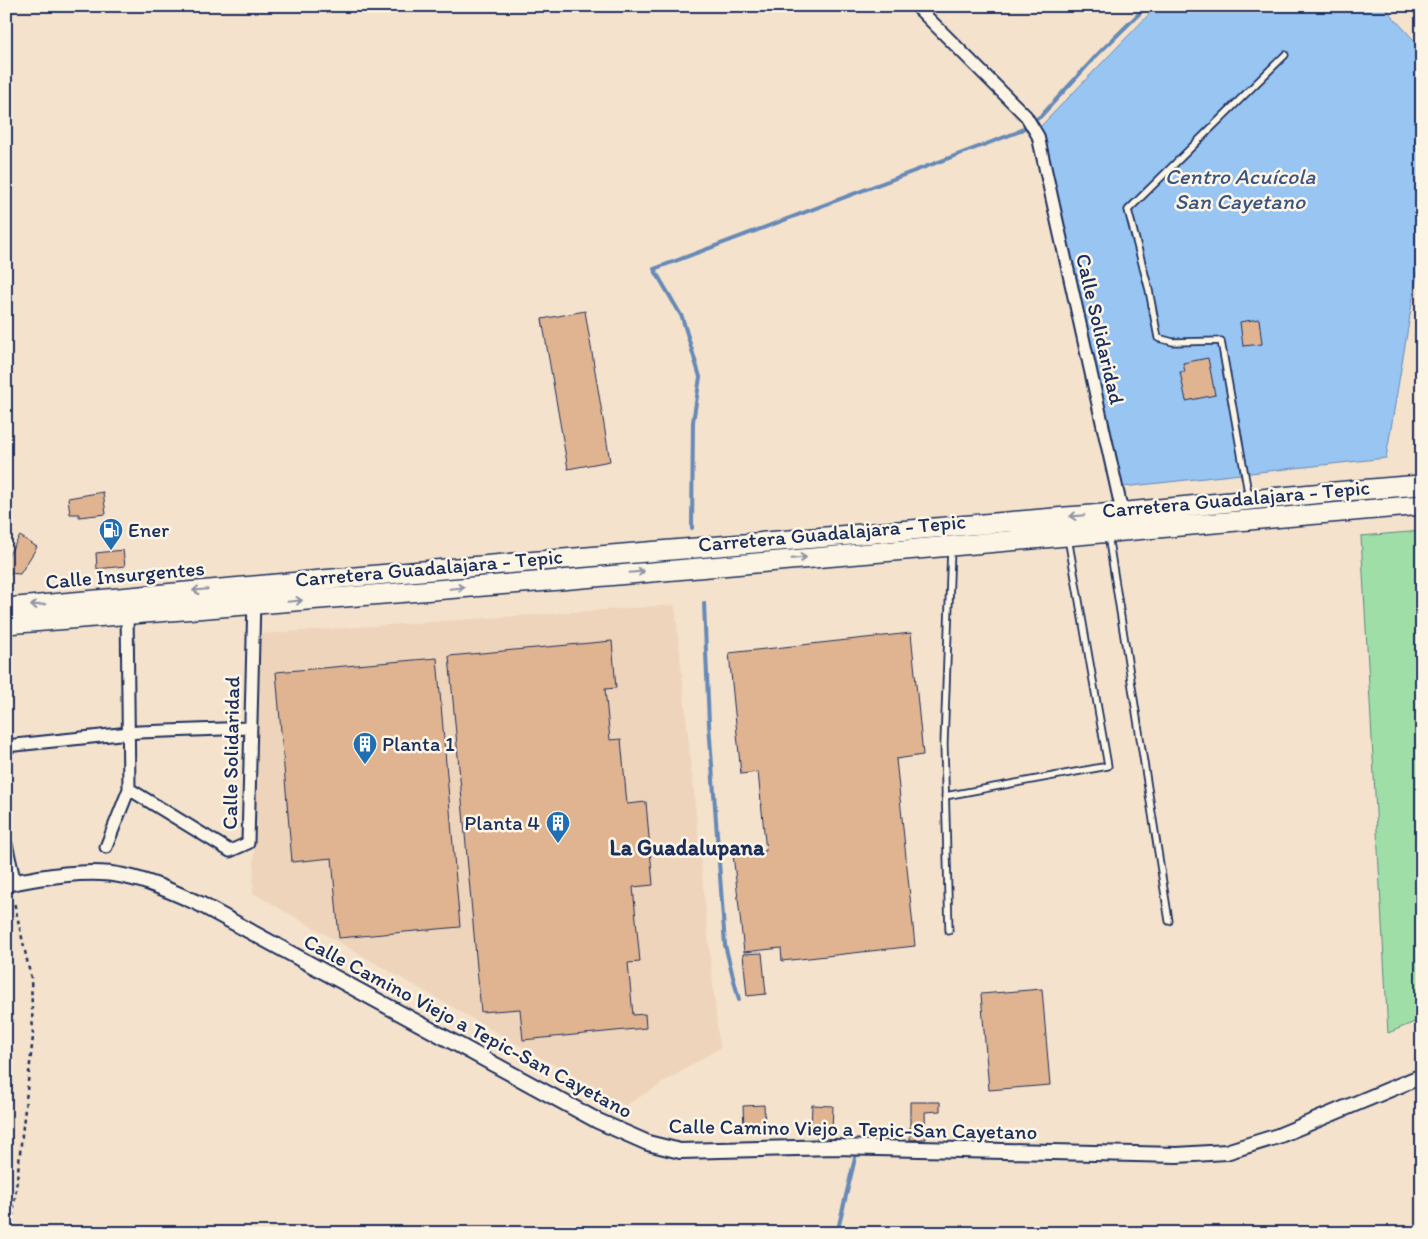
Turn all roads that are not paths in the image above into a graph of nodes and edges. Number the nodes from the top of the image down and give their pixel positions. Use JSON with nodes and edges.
{"nodes":[{"id":1,"x":916,"y":6,"type":"edge"},
{"id":2,"x":1285,"y":55,"type":"dead end"},
{"id":3,"x":1422,"y":485,"type":"edge"},
{"id":4,"x":1249,"y":501,"type":"junction"},
{"id":5,"x":1422,"y":505,"type":"edge"},
{"id":6,"x":1122,"y":512,"type":"junction"},
{"id":7,"x":1117,"y":532,"type":"junction"},
{"id":8,"x":1068,"y":536,"type":"junction"},
{"id":9,"x":951,"y":546,"type":"junction"},
{"id":10,"x":613,"y":556,"type":"junction"},
{"id":11,"x":612,"y":575,"type":"junction"},
{"id":12,"x":251,"y":595,"type":"junction"},
{"id":13,"x":127,"y":597,"type":"junction"},
{"id":14,"x":6,"y":608,"type":"edge"},
{"id":15,"x":128,"y":616,"type":"junction"},
{"id":16,"x":6,"y":624,"type":"edge"},
{"id":17,"x":250,"y":728,"type":"junction"},
{"id":18,"x":129,"y":733,"type":"junction"},
{"id":19,"x":6,"y":746,"type":"edge"},
{"id":20,"x":129,"y":789,"type":"junction"},
{"id":21,"x":944,"y":796,"type":"junction"},
{"id":22,"x":6,"y":844,"type":"edge"},
{"id":23,"x":106,"y":847,"type":"dead end"},
{"id":24,"x":10,"y":883,"type":"edge"},
{"id":25,"x":1169,"y":921,"type":"dead end"},
{"id":26,"x":949,"y":931,"type":"dead end"},
{"id":27,"x":1422,"y":1076,"type":"edge"}],
"edges":[{"from":1,"to":6,"type":"street","name":"Calle Solidaridad"},
{"from":2,"to":4,"type":"lane"},
{"from":3,"to":4,"type":"highway","name":"Carretera Guadalajara - Tepic"},
{"from":4,"to":6,"type":"highway","name":"Carretera Guadalajara - Tepic"},
{"from":5,"to":7,"type":"highway","name":"Carretera Guadalajara - Tepic"},
{"from":6,"to":7,"type":"street","name":"Calle Solidaridad"},
{"from":6,"to":10,"type":"highway","name":"Carretera Guadalajara - Tepic","one_way":true},
{"from":7,"to":8,"type":"highway","name":"Carretera Guadalajara - Tepic"},
{"from":7,"to":25,"type":"lane"},
{"from":8,"to":9,"type":"highway","name":"Carretera Guadalajara - Tepic"},
{"from":8,"to":21,"type":"lane"},
{"from":11,"to":9,"type":"highway","name":"Carretera Guadalajara - Tepic","one_way":true},
{"from":9,"to":21,"type":"lane"},
{"from":10,"to":11,"type":"highway"},
{"from":10,"to":12,"type":"highway","name":"Carretera Guadalajara - Tepic"},
{"from":12,"to":11,"type":"highway","name":"Carretera Guadalajara - Tepic","one_way":true},
{"from":12,"to":13,"type":"highway","name":"Calle Insurgentes","one_way":true},
{"from":12,"to":15,"type":"highway","name":"Calle Insurgentes"},
{"from":12,"to":17,"type":"street","name":"Calle Solidaridad"},
{"from":13,"to":14,"type":"highway","name":"Calle Insurgentes","one_way":true},
{"from":13,"to":15,"type":"street"},
{"from":15,"to":16,"type":"highway","name":"Calle Insurgentes"},
{"from":15,"to":18,"type":"street"},
{"from":17,"to":18,"type":"street"},
{"from":17,"to":20,"type":"street","name":"Calle Solidaridad"},
{"from":18,"to":19,"type":"street"},
{"from":18,"to":20,"type":"street"},
{"from":20,"to":23,"type":"street"},
{"from":21,"to":26,"type":"lane"},
{"from":22,"to":24,"type":"street"},
{"from":24,"to":27,"type":"street","name":"Calle Camino Viejo a Tepic-San Cayetano"}]}
